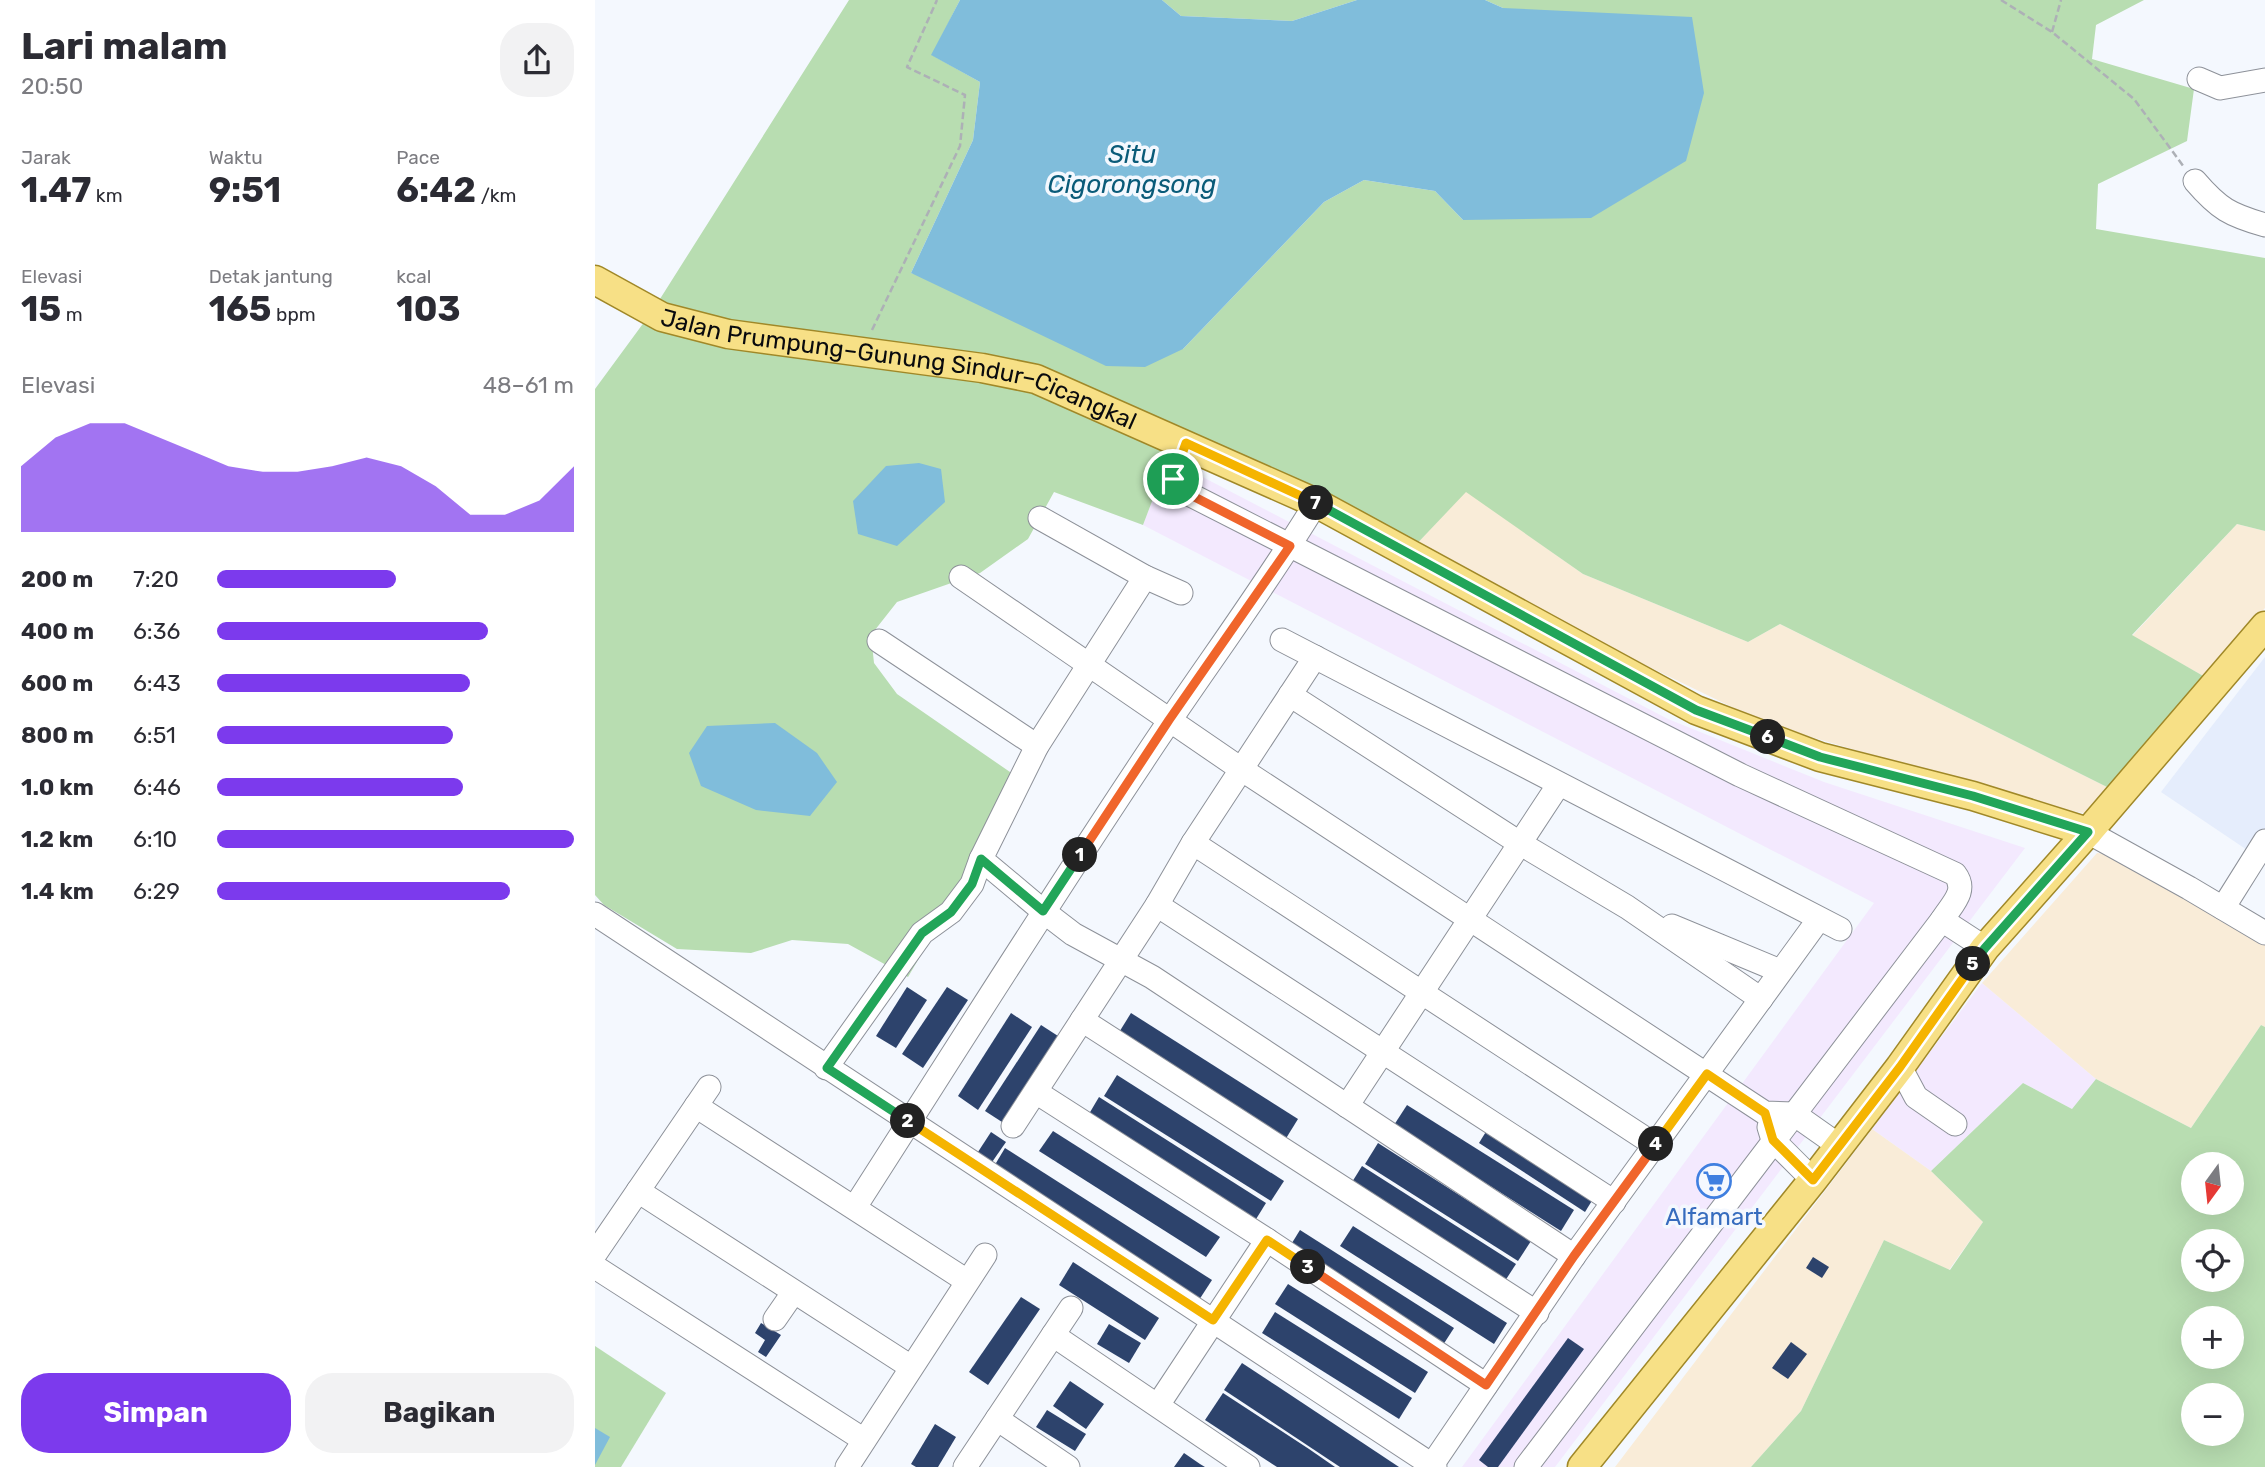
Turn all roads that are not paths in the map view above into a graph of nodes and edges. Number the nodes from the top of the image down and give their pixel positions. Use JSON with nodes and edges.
{"nodes":[{"id":1,"x":2199,"y":79,"type":"dead end"},
{"id":2,"x":2265,"y":80,"type":"edge"},
{"id":3,"x":2195,"y":181,"type":"road end"},
{"id":4,"x":2265,"y":225,"type":"edge"},
{"id":5,"x":595,"y":280,"type":"edge"},
{"id":6,"x":1186,"y":443,"type":"junction"},
{"id":7,"x":1316,"y":503,"type":"junction"},
{"id":8,"x":1040,"y":518,"type":"dead end"},
{"id":9,"x":1290,"y":546,"type":"junction"},
{"id":10,"x":961,"y":577,"type":"dead end"},
{"id":11,"x":1145,"y":577,"type":"junction"},
{"id":12,"x":1181,"y":593,"type":"dead end"},
{"id":13,"x":2265,"y":626,"type":"edge"},
{"id":14,"x":1282,"y":640,"type":"dead end"},
{"id":15,"x":880,"y":641,"type":"dead end"},
{"id":16,"x":1315,"y":657,"type":"junction"},
{"id":17,"x":1090,"y":665,"type":"junction"},
{"id":18,"x":1290,"y":695,"type":"junction"},
{"id":19,"x":1169,"y":720,"type":"junction"},
{"id":20,"x":1037,"y":746,"type":"junction"},
{"id":21,"x":1241,"y":769,"type":"junction"},
{"id":22,"x":1559,"y":784,"type":"junction"},
{"id":23,"x":2088,"y":832,"type":"junction"},
{"id":24,"x":2265,"y":842,"type":"edge"},
{"id":25,"x":1193,"y":844,"type":"junction"},
{"id":26,"x":1521,"y":844,"type":"junction"},
{"id":27,"x":981,"y":859,"type":"junction"},
{"id":28,"x":1157,"y":905,"type":"junction"},
{"id":29,"x":1627,"y":906,"type":"junction"},
{"id":30,"x":2223,"y":908,"type":"junction"},
{"id":31,"x":1043,"y":911,"type":"junction"},
{"id":32,"x":595,"y":914,"type":"edge"},
{"id":33,"x":1470,"y":919,"type":"junction"},
{"id":34,"x":1819,"y":919,"type":"junction"},
{"id":35,"x":1942,"y":919,"type":"junction"},
{"id":36,"x":1840,"y":929,"type":"dead end"},
{"id":37,"x":2265,"y":933,"type":"edge"},
{"id":38,"x":1985,"y":948,"type":"junction"},
{"id":39,"x":1120,"y":961,"type":"junction"},
{"id":40,"x":1780,"y":971,"type":"junction"},
{"id":41,"x":1421,"y":993,"type":"junction"},
{"id":42,"x":1761,"y":999,"type":"junction"},
{"id":43,"x":1082,"y":1020,"type":"junction"},
{"id":44,"x":1382,"y":1051,"type":"junction"},
{"id":45,"x":1900,"y":1067,"type":"junction"},
{"id":46,"x":827,"y":1068,"type":"junction"},
{"id":47,"x":1707,"y":1074,"type":"junction"},
{"id":48,"x":709,"y":1087,"type":"dead end"},
{"id":49,"x":1036,"y":1092,"type":"junction"},
{"id":50,"x":696,"y":1106,"type":"junction"},
{"id":51,"x":1346,"y":1106,"type":"junction"},
{"id":52,"x":1765,"y":1113,"type":"junction"},
{"id":53,"x":1794,"y":1114,"type":"junction"},
{"id":54,"x":909,"y":1122,"type":"junction"},
{"id":55,"x":1955,"y":1124,"type":"dead end"},
{"id":56,"x":1013,"y":1126,"type":"dead end"},
{"id":57,"x":1773,"y":1140,"type":"junction"},
{"id":58,"x":1655,"y":1145,"type":"junction"},
{"id":59,"x":1837,"y":1145,"type":"junction"},
{"id":60,"x":1813,"y":1180,"type":"junction"},
{"id":61,"x":638,"y":1191,"type":"junction"},
{"id":62,"x":1614,"y":1202,"type":"junction"},
{"id":63,"x":855,"y":1207,"type":"junction"},
{"id":64,"x":1267,"y":1240,"type":"junction"},
{"id":65,"x":595,"y":1254,"type":"edge"},
{"id":66,"x":985,"y":1255,"type":"dead end"},
{"id":67,"x":1574,"y":1256,"type":"junction"},
{"id":68,"x":595,"y":1267,"type":"edge"},
{"id":69,"x":967,"y":1281,"type":"junction"},
{"id":70,"x":793,"y":1293,"type":"junction"},
{"id":71,"x":1071,"y":1308,"type":"dead end"},
{"id":72,"x":1537,"y":1313,"type":"junction"},
{"id":73,"x":775,"y":1319,"type":"dead end"},
{"id":74,"x":1213,"y":1320,"type":"junction"},
{"id":75,"x":1053,"y":1335,"type":"junction"},
{"id":76,"x":911,"y":1367,"type":"junction"},
{"id":77,"x":1486,"y":1385,"type":"junction"},
{"id":78,"x":1158,"y":1405,"type":"junction"},
{"id":79,"x":997,"y":1419,"type":"junction"},
{"id":80,"x":864,"y":1440,"type":"junction"},
{"id":81,"x":847,"y":1466,"type":"edge"},
{"id":82,"x":1433,"y":1466,"type":"edge"},
{"id":83,"x":965,"y":1467,"type":"edge"},
{"id":84,"x":1068,"y":1467,"type":"edge"},
{"id":85,"x":1248,"y":1467,"type":"edge"},
{"id":86,"x":1525,"y":1467,"type":"edge"},
{"id":87,"x":1583,"y":1467,"type":"edge"}],
"edges":[{"from":1,"to":2,"type":"street"},
{"from":3,"to":4,"type":"street"},
{"from":5,"to":6,"type":"main road","name":"Jalan Prumpung–Gunung Sindur–Cicangkal"},
{"from":6,"to":7,"type":"main road","name":"Jalan Prumpung–Gunung Sindur–Cicangkal"},
{"from":6,"to":9,"type":"street"},
{"from":7,"to":9,"type":"street"},
{"from":7,"to":23,"type":"main road","name":"Jalan Prumpung–Gunung Sindur–Cicangkal"},
{"from":8,"to":11,"type":"street"},
{"from":9,"to":19,"type":"street"},
{"from":9,"to":35,"type":"street"},
{"from":10,"to":17,"type":"street"},
{"from":11,"to":12,"type":"street"},
{"from":11,"to":17,"type":"street"},
{"from":13,"to":23,"type":"main road"},
{"from":14,"to":16,"type":"street"},
{"from":15,"to":20,"type":"street"},
{"from":16,"to":18,"type":"street"},
{"from":16,"to":22,"type":"street"},
{"from":17,"to":19,"type":"street"},
{"from":17,"to":20,"type":"street"},
{"from":18,"to":21,"type":"street"},
{"from":18,"to":26,"type":"street"},
{"from":19,"to":21,"type":"street"},
{"from":19,"to":31,"type":"street"},
{"from":20,"to":27,"type":"street"},
{"from":21,"to":25,"type":"street"},
{"from":21,"to":33,"type":"street"},
{"from":22,"to":26,"type":"street"},
{"from":22,"to":34,"type":"street"},
{"from":23,"to":30,"type":"street"},
{"from":23,"to":38,"type":"main road"},
{"from":24,"to":30,"type":"street"},
{"from":25,"to":28,"type":"street"},
{"from":25,"to":41,"type":"street"},
{"from":26,"to":29,"type":"street"},
{"from":26,"to":33,"type":"street"},
{"from":27,"to":31,"type":"street"},
{"from":27,"to":46,"type":"street"},
{"from":28,"to":39,"type":"street"},
{"from":28,"to":44,"type":"street"},
{"from":29,"to":40,"type":"street"},
{"from":29,"to":42,"type":"street"},
{"from":30,"to":37,"type":"street"},
{"from":31,"to":39,"type":"street"},
{"from":31,"to":54,"type":"street"},
{"from":32,"to":46,"type":"street"},
{"from":33,"to":41,"type":"street"},
{"from":33,"to":47,"type":"street"},
{"from":34,"to":36,"type":"street"},
{"from":34,"to":40,"type":"street"},
{"from":35,"to":38,"type":"street"},
{"from":35,"to":53,"type":"street"},
{"from":38,"to":45,"type":"main road"},
{"from":39,"to":43,"type":"street"},
{"from":39,"to":51,"type":"street"},
{"from":40,"to":42,"type":"street"},
{"from":41,"to":44,"type":"street"},
{"from":41,"to":58,"type":"street"},
{"from":42,"to":47,"type":"street"},
{"from":43,"to":49,"type":"street"},
{"from":43,"to":72,"type":"street"},
{"from":44,"to":51,"type":"street"},
{"from":44,"to":62,"type":"street"},
{"from":45,"to":55,"type":"street"},
{"from":45,"to":59,"type":"main road"},
{"from":46,"to":54,"type":"street"},
{"from":47,"to":52,"type":"street"},
{"from":47,"to":58,"type":"street"},
{"from":48,"to":50,"type":"street"},
{"from":49,"to":56,"type":"street"},
{"from":49,"to":64,"type":"street"},
{"from":50,"to":61,"type":"street"},
{"from":50,"to":63,"type":"street"},
{"from":51,"to":67,"type":"street"},
{"from":52,"to":53,"type":"street"},
{"from":52,"to":57,"type":"street"},
{"from":53,"to":57,"type":"street"},
{"from":53,"to":59,"type":"street"},
{"from":54,"to":63,"type":"street"},
{"from":54,"to":74,"type":"street"},
{"from":57,"to":60,"type":"street"},
{"from":57,"to":86,"type":"street"},
{"from":58,"to":62,"type":"street"},
{"from":59,"to":60,"type":"main road"},
{"from":60,"to":87,"type":"main road"},
{"from":61,"to":65,"type":"street"},
{"from":61,"to":70,"type":"street"},
{"from":62,"to":67,"type":"street"},
{"from":63,"to":69,"type":"street"},
{"from":64,"to":74,"type":"street"},
{"from":64,"to":77,"type":"street"},
{"from":66,"to":69,"type":"street"},
{"from":67,"to":72,"type":"street"},
{"from":68,"to":80,"type":"street"},
{"from":69,"to":76,"type":"street"},
{"from":70,"to":73,"type":"street"},
{"from":70,"to":76,"type":"street"},
{"from":71,"to":75,"type":"street"},
{"from":72,"to":77,"type":"street"},
{"from":74,"to":78,"type":"street"},
{"from":74,"to":82,"type":"street"},
{"from":75,"to":78,"type":"street"},
{"from":75,"to":79,"type":"street"},
{"from":76,"to":80,"type":"street"},
{"from":77,"to":82,"type":"street"},
{"from":78,"to":85,"type":"street"},
{"from":79,"to":83,"type":"street"},
{"from":79,"to":84,"type":"street"},
{"from":80,"to":81,"type":"street"}]}
